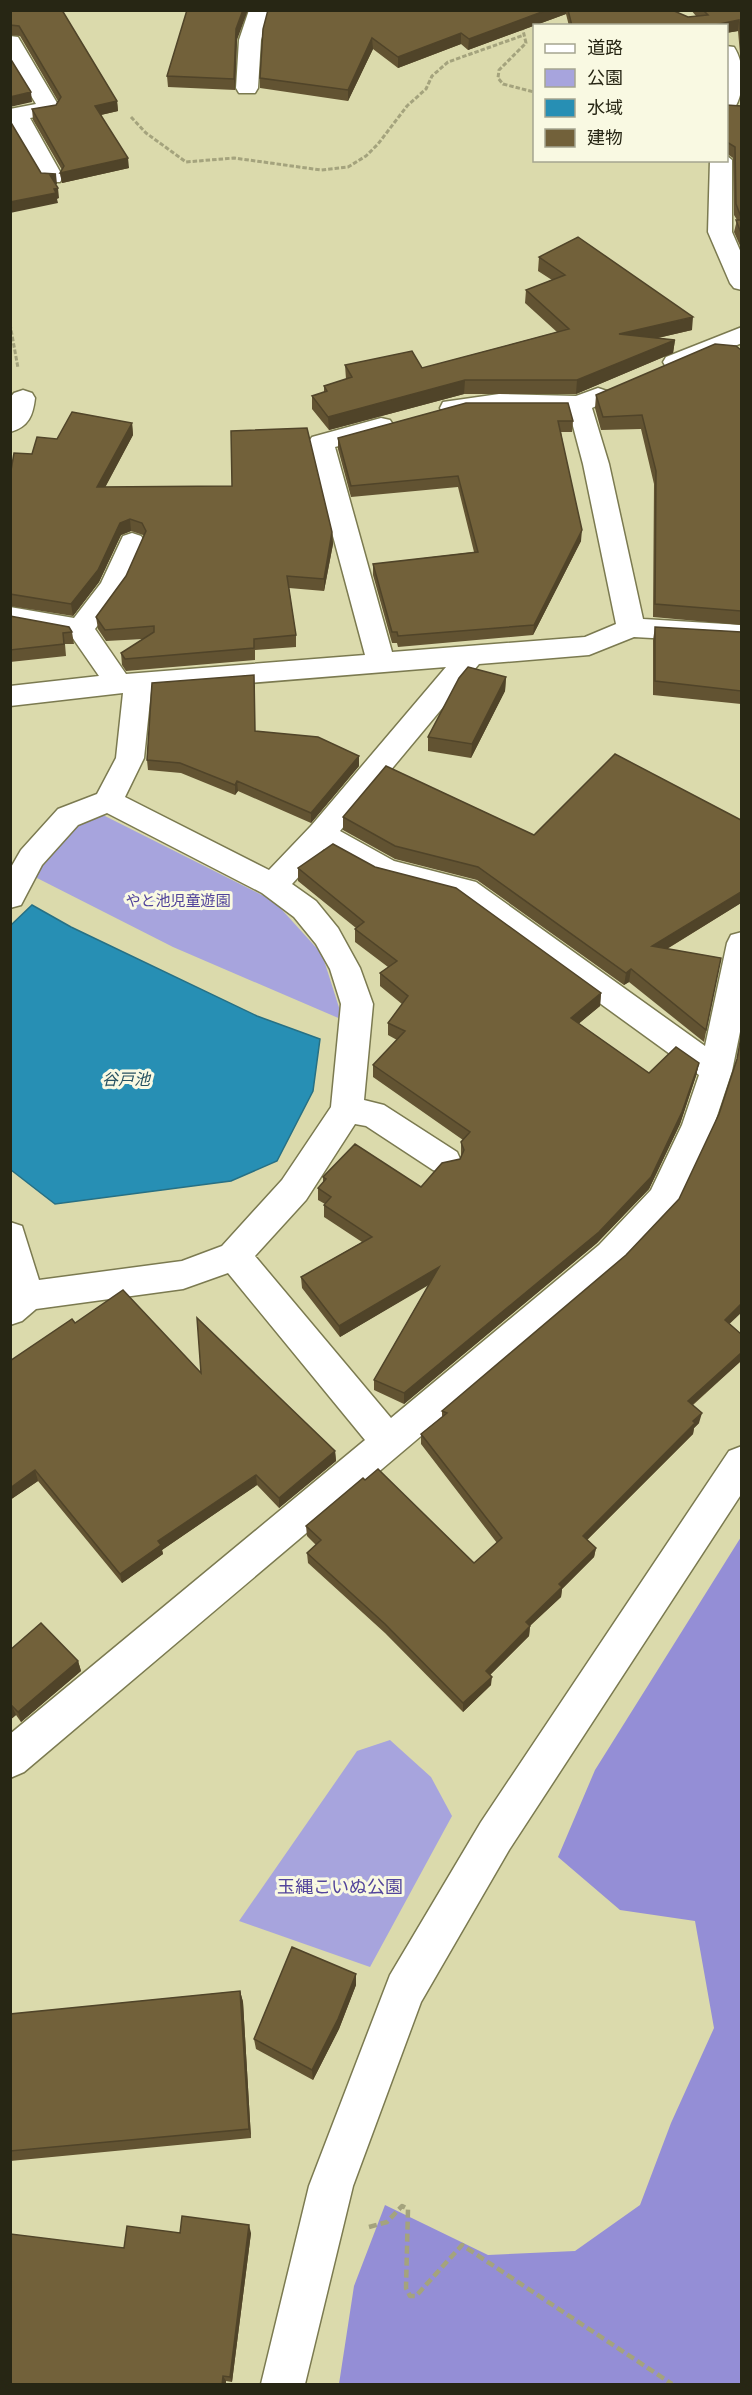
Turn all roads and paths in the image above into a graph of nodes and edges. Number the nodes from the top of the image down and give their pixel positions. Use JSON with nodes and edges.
{"nodes":[{"id":1,"x":260,"y":10,"type":"edge"},
{"id":2,"x":515,"y":19,"type":"edge"},
{"id":3,"x":524,"y":35,"type":"junction"},
{"id":4,"x":10,"y":42,"type":"edge"},
{"id":5,"x":728,"y":54,"type":"edge"},
{"id":6,"x":248,"y":88,"type":"dead end"},
{"id":7,"x":533,"y":92,"type":"edge"},
{"id":8,"x":728,"y":95,"type":"edge"},
{"id":9,"x":14,"y":116,"type":"edge"},
{"id":10,"x":132,"y":117,"type":"dead end"},
{"id":11,"x":721,"y":162,"type":"edge"},
{"id":12,"x":52,"y":177,"type":"edge"},
{"id":13,"x":741,"y":283,"type":"edge"},
{"id":14,"x":10,"y":324,"type":"edge"},
{"id":15,"x":741,"y":334,"type":"edge"},
{"id":16,"x":655,"y":371,"type":"edge"},
{"id":17,"x":622,"y":386,"type":"edge"},
{"id":18,"x":23,"y":398,"type":"joint"},
{"id":19,"x":579,"y":405,"type":"junction"},
{"id":20,"x":10,"y":424,"type":"edge"},
{"id":21,"x":132,"y":542,"type":"dead end"},
{"id":22,"x":10,"y":616,"type":"edge"},
{"id":23,"x":632,"y":628,"type":"junction"},
{"id":24,"x":81,"y":629,"type":"junction"},
{"id":25,"x":741,"y":634,"type":"edge"},
{"id":26,"x":469,"y":658,"type":"junction"},
{"id":27,"x":381,"y":662,"type":"junction"},
{"id":28,"x":128,"y":684,"type":"junction"},
{"id":29,"x":10,"y":696,"type":"edge"},
{"id":30,"x":108,"y":801,"type":"junction"},
{"id":31,"x":321,"y":834,"type":"junction"},
{"id":32,"x":273,"y":885,"type":"junction"},
{"id":33,"x":10,"y":897,"type":"edge"},
{"id":34,"x":741,"y":943,"type":"edge"},
{"id":35,"x":716,"y":1071,"type":"junction"},
{"id":36,"x":347,"y":1110,"type":"junction"},
{"id":37,"x":445,"y":1161,"type":"edge"},
{"id":38,"x":10,"y":1236,"type":"edge"},
{"id":39,"x":234,"y":1256,"type":"junction"},
{"id":40,"x":19,"y":1304,"type":"edge"},
{"id":41,"x":387,"y":1440,"type":"junction"},
{"id":42,"x":741,"y":1462,"type":"edge"},
{"id":43,"x":10,"y":1759,"type":"edge"},
{"id":44,"x":325,"y":2211,"type":"junction"},
{"id":45,"x":283,"y":2385,"type":"edge"},
{"id":46,"x":672,"y":2385,"type":"edge"}],
"edges":[{"from":1,"to":6,"type":"street"},
{"from":2,"to":3,"type":"path"},
{"from":3,"to":7,"type":"path"},
{"from":3,"to":10,"type":"path"},
{"from":4,"to":9,"type":"street"},
{"from":5,"to":8,"type":"street"},
{"from":9,"to":12,"type":"street"},
{"from":11,"to":13,"type":"street"},
{"from":14,"to":18,"type":"path"},
{"from":15,"to":16,"type":"street"},
{"from":17,"to":19,"type":"street"},
{"from":18,"to":20,"type":"street"},
{"from":19,"to":23,"type":"street"},
{"from":19,"to":27,"type":"street"},
{"from":21,"to":24,"type":"street"},
{"from":22,"to":24,"type":"street"},
{"from":23,"to":25,"type":"street"},
{"from":23,"to":26,"type":"street"},
{"from":24,"to":28,"type":"street"},
{"from":26,"to":27,"type":"street"},
{"from":26,"to":31,"type":"street"},
{"from":27,"to":28,"type":"street"},
{"from":28,"to":29,"type":"street"},
{"from":28,"to":30,"type":"street"},
{"from":30,"to":32,"type":"street"},
{"from":30,"to":33,"type":"street"},
{"from":31,"to":32,"type":"street"},
{"from":31,"to":35,"type":"street"},
{"from":32,"to":36,"type":"street"},
{"from":34,"to":35,"type":"street"},
{"from":35,"to":41,"type":"street"},
{"from":36,"to":37,"type":"street"},
{"from":36,"to":39,"type":"street"},
{"from":38,"to":40,"type":"street"},
{"from":39,"to":40,"type":"street"},
{"from":39,"to":41,"type":"street"},
{"from":41,"to":43,"type":"street"},
{"from":42,"to":44,"type":"street"},
{"from":44,"to":45,"type":"street"},
{"from":44,"to":46,"type":"path"}]}
